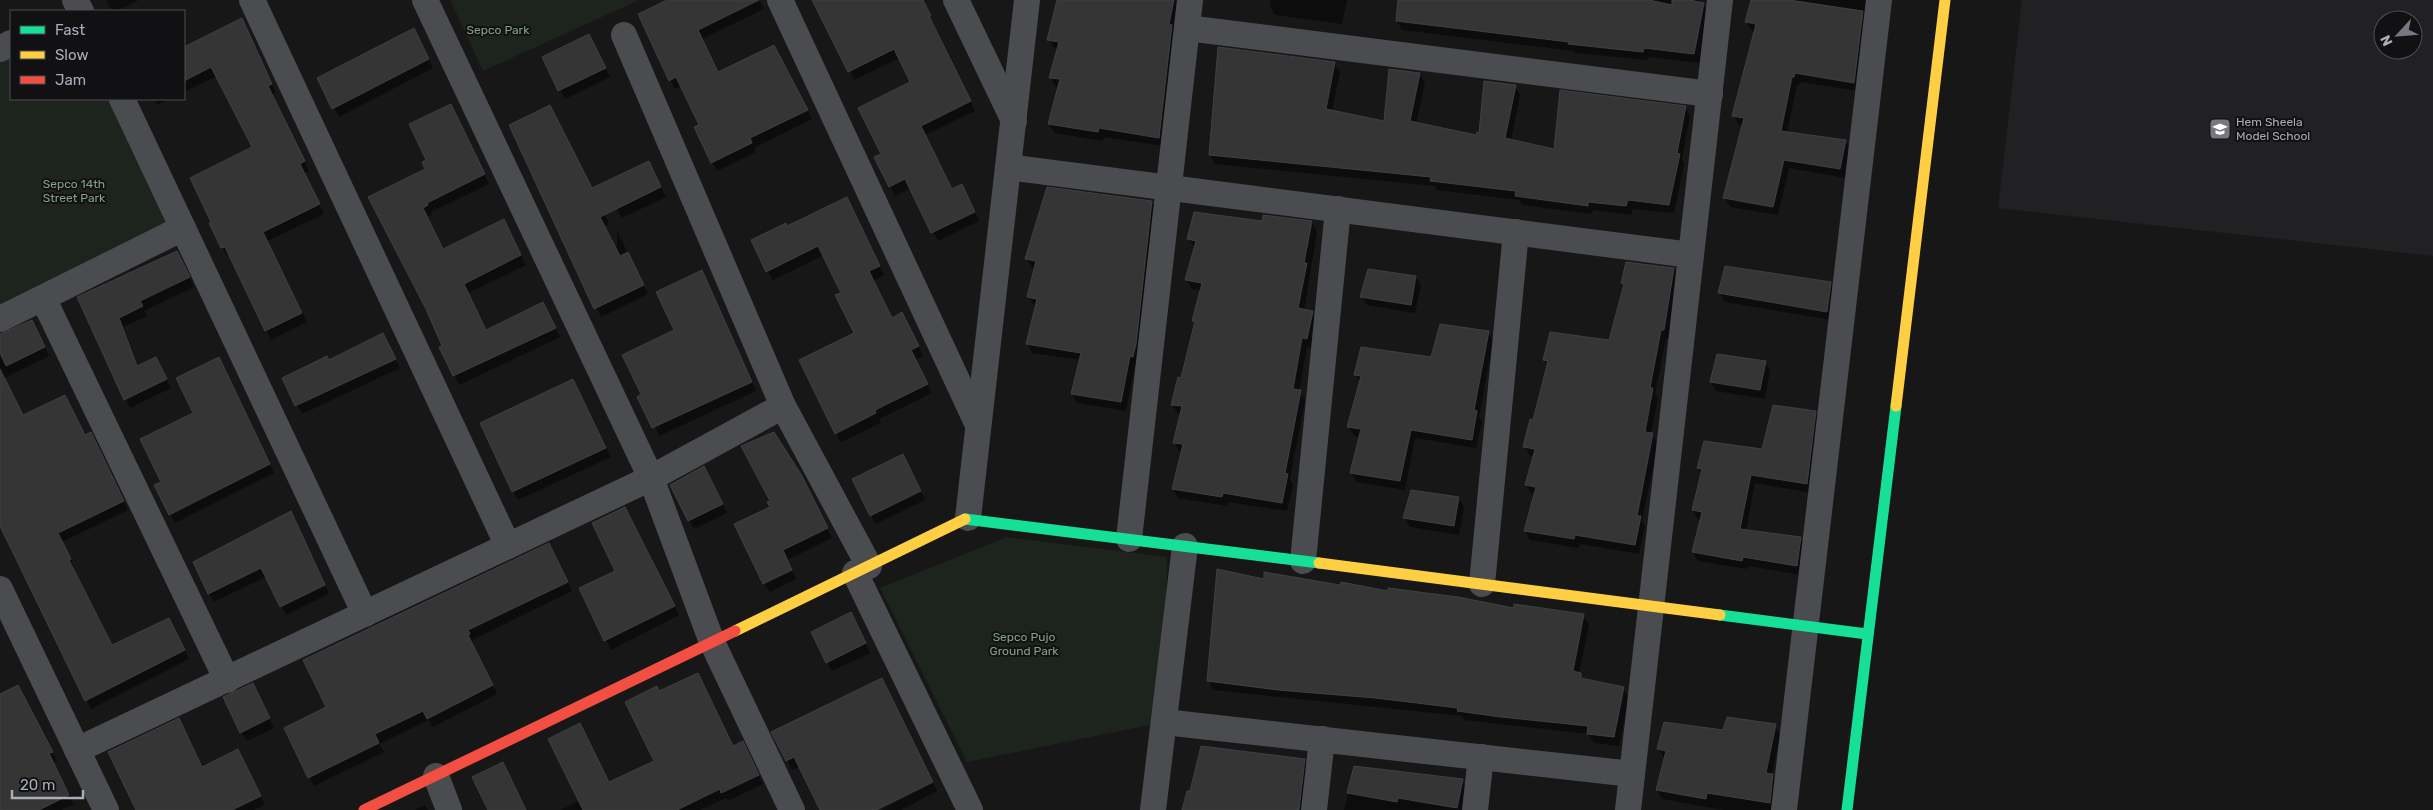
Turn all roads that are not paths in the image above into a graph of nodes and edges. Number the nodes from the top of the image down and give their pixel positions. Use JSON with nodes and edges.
{"nodes":[{"id":1,"x":252,"y":0,"type":"edge"},
{"id":2,"x":425,"y":0,"type":"edge"},
{"id":3,"x":780,"y":0,"type":"edge"},
{"id":4,"x":956,"y":0,"type":"edge"},
{"id":5,"x":1027,"y":0,"type":"edge"},
{"id":6,"x":1190,"y":0,"type":"edge"},
{"id":7,"x":1720,"y":0,"type":"edge"},
{"id":8,"x":1879,"y":0,"type":"edge"},
{"id":9,"x":1945,"y":0,"type":"edge"},
{"id":10,"x":1187,"y":28,"type":"junction"},
{"id":11,"x":624,"y":35,"type":"dead end"},
{"id":12,"x":1710,"y":94,"type":"junction"},
{"id":13,"x":122,"y":100,"type":"edge"},
{"id":14,"x":1014,"y":120,"type":"junction"},
{"id":15,"x":1008,"y":167,"type":"junction"},
{"id":16,"x":1169,"y":188,"type":"junction"},
{"id":17,"x":1338,"y":209,"type":"junction"},
{"id":18,"x":183,"y":228,"type":"junction"},
{"id":19,"x":1516,"y":232,"type":"junction"},
{"id":20,"x":1692,"y":255,"type":"junction"},
{"id":21,"x":43,"y":298,"type":"junction"},
{"id":22,"x":0,"y":319,"type":"edge"},
{"id":23,"x":783,"y":406,"type":"junction"},
{"id":24,"x":979,"y":426,"type":"junction"},
{"id":25,"x":651,"y":478,"type":"junction"},
{"id":26,"x":968,"y":518,"type":"junction"},
{"id":27,"x":1129,"y":539,"type":"junction"},
{"id":28,"x":508,"y":546,"type":"junction"},
{"id":29,"x":1185,"y":546,"type":"junction"},
{"id":30,"x":1303,"y":561,"type":"junction"},
{"id":31,"x":862,"y":570,"type":"junction"},
{"id":32,"x":1482,"y":584,"type":"junction"},
{"id":33,"x":0,"y":589,"type":"edge"},
{"id":34,"x":1652,"y":606,"type":"junction"},
{"id":35,"x":365,"y":614,"type":"junction"},
{"id":36,"x":1806,"y":625,"type":"junction"},
{"id":37,"x":1867,"y":634,"type":"junction"},
{"id":38,"x":712,"y":642,"type":"junction"},
{"id":39,"x":227,"y":680,"type":"junction"},
{"id":40,"x":1164,"y":722,"type":"junction"},
{"id":41,"x":1322,"y":739,"type":"junction"},
{"id":42,"x":77,"y":750,"type":"junction"},
{"id":43,"x":1481,"y":757,"type":"junction"},
{"id":44,"x":1632,"y":774,"type":"junction"},
{"id":45,"x":436,"y":776,"type":"junction"},
{"id":46,"x":786,"y":808,"type":"edge"},
{"id":47,"x":106,"y":810,"type":"edge"},
{"id":48,"x":364,"y":810,"type":"edge"},
{"id":49,"x":449,"y":810,"type":"edge"},
{"id":50,"x":970,"y":810,"type":"edge"},
{"id":51,"x":1154,"y":810,"type":"edge"},
{"id":52,"x":1314,"y":810,"type":"edge"},
{"id":53,"x":1475,"y":810,"type":"edge"},
{"id":54,"x":1628,"y":810,"type":"edge"},
{"id":55,"x":1784,"y":810,"type":"edge"},
{"id":56,"x":1847,"y":810,"type":"edge"}],
"edges":[{"from":1,"to":28,"type":"street"},
{"from":2,"to":25,"type":"street"},
{"from":3,"to":24,"type":"street"},
{"from":4,"to":14,"type":"street"},
{"from":5,"to":14,"type":"street"},
{"from":6,"to":10,"type":"street"},
{"from":7,"to":12,"type":"street"},
{"from":8,"to":36,"type":"street"},
{"from":9,"to":37,"type":"street"},
{"from":10,"to":12,"type":"street"},
{"from":10,"to":16,"type":"street"},
{"from":11,"to":23,"type":"street"},
{"from":12,"to":20,"type":"street"},
{"from":13,"to":18,"type":"street"},
{"from":14,"to":15,"type":"street"},
{"from":15,"to":16,"type":"street"},
{"from":15,"to":24,"type":"street"},
{"from":16,"to":17,"type":"street"},
{"from":16,"to":27,"type":"street"},
{"from":17,"to":19,"type":"street"},
{"from":17,"to":30,"type":"street"},
{"from":18,"to":21,"type":"street"},
{"from":18,"to":35,"type":"street"},
{"from":19,"to":20,"type":"street"},
{"from":19,"to":32,"type":"street"},
{"from":20,"to":34,"type":"street"},
{"from":21,"to":22,"type":"street"},
{"from":21,"to":39,"type":"street"},
{"from":23,"to":25,"type":"street"},
{"from":23,"to":31,"type":"street"},
{"from":24,"to":26,"type":"street"},
{"from":25,"to":28,"type":"street"},
{"from":25,"to":38,"type":"street"},
{"from":26,"to":27,"type":"street"},
{"from":26,"to":31,"type":"street"},
{"from":27,"to":29,"type":"street"},
{"from":28,"to":35,"type":"street"},
{"from":29,"to":30,"type":"street"},
{"from":29,"to":40,"type":"street"},
{"from":30,"to":32,"type":"street"},
{"from":31,"to":38,"type":"street"},
{"from":31,"to":50,"type":"street"},
{"from":32,"to":34,"type":"street"},
{"from":33,"to":42,"type":"street"},
{"from":34,"to":36,"type":"street"},
{"from":34,"to":44,"type":"street"},
{"from":35,"to":39,"type":"street"},
{"from":36,"to":37,"type":"street"},
{"from":36,"to":55,"type":"street"},
{"from":37,"to":56,"type":"street"},
{"from":38,"to":45,"type":"street"},
{"from":38,"to":46,"type":"street"},
{"from":39,"to":42,"type":"street"},
{"from":40,"to":41,"type":"street"},
{"from":40,"to":51,"type":"street"},
{"from":41,"to":43,"type":"street"},
{"from":41,"to":52,"type":"street"},
{"from":42,"to":47,"type":"street"},
{"from":43,"to":44,"type":"street"},
{"from":43,"to":53,"type":"street"},
{"from":44,"to":54,"type":"street"},
{"from":45,"to":48,"type":"street"},
{"from":45,"to":49,"type":"street"}]}
